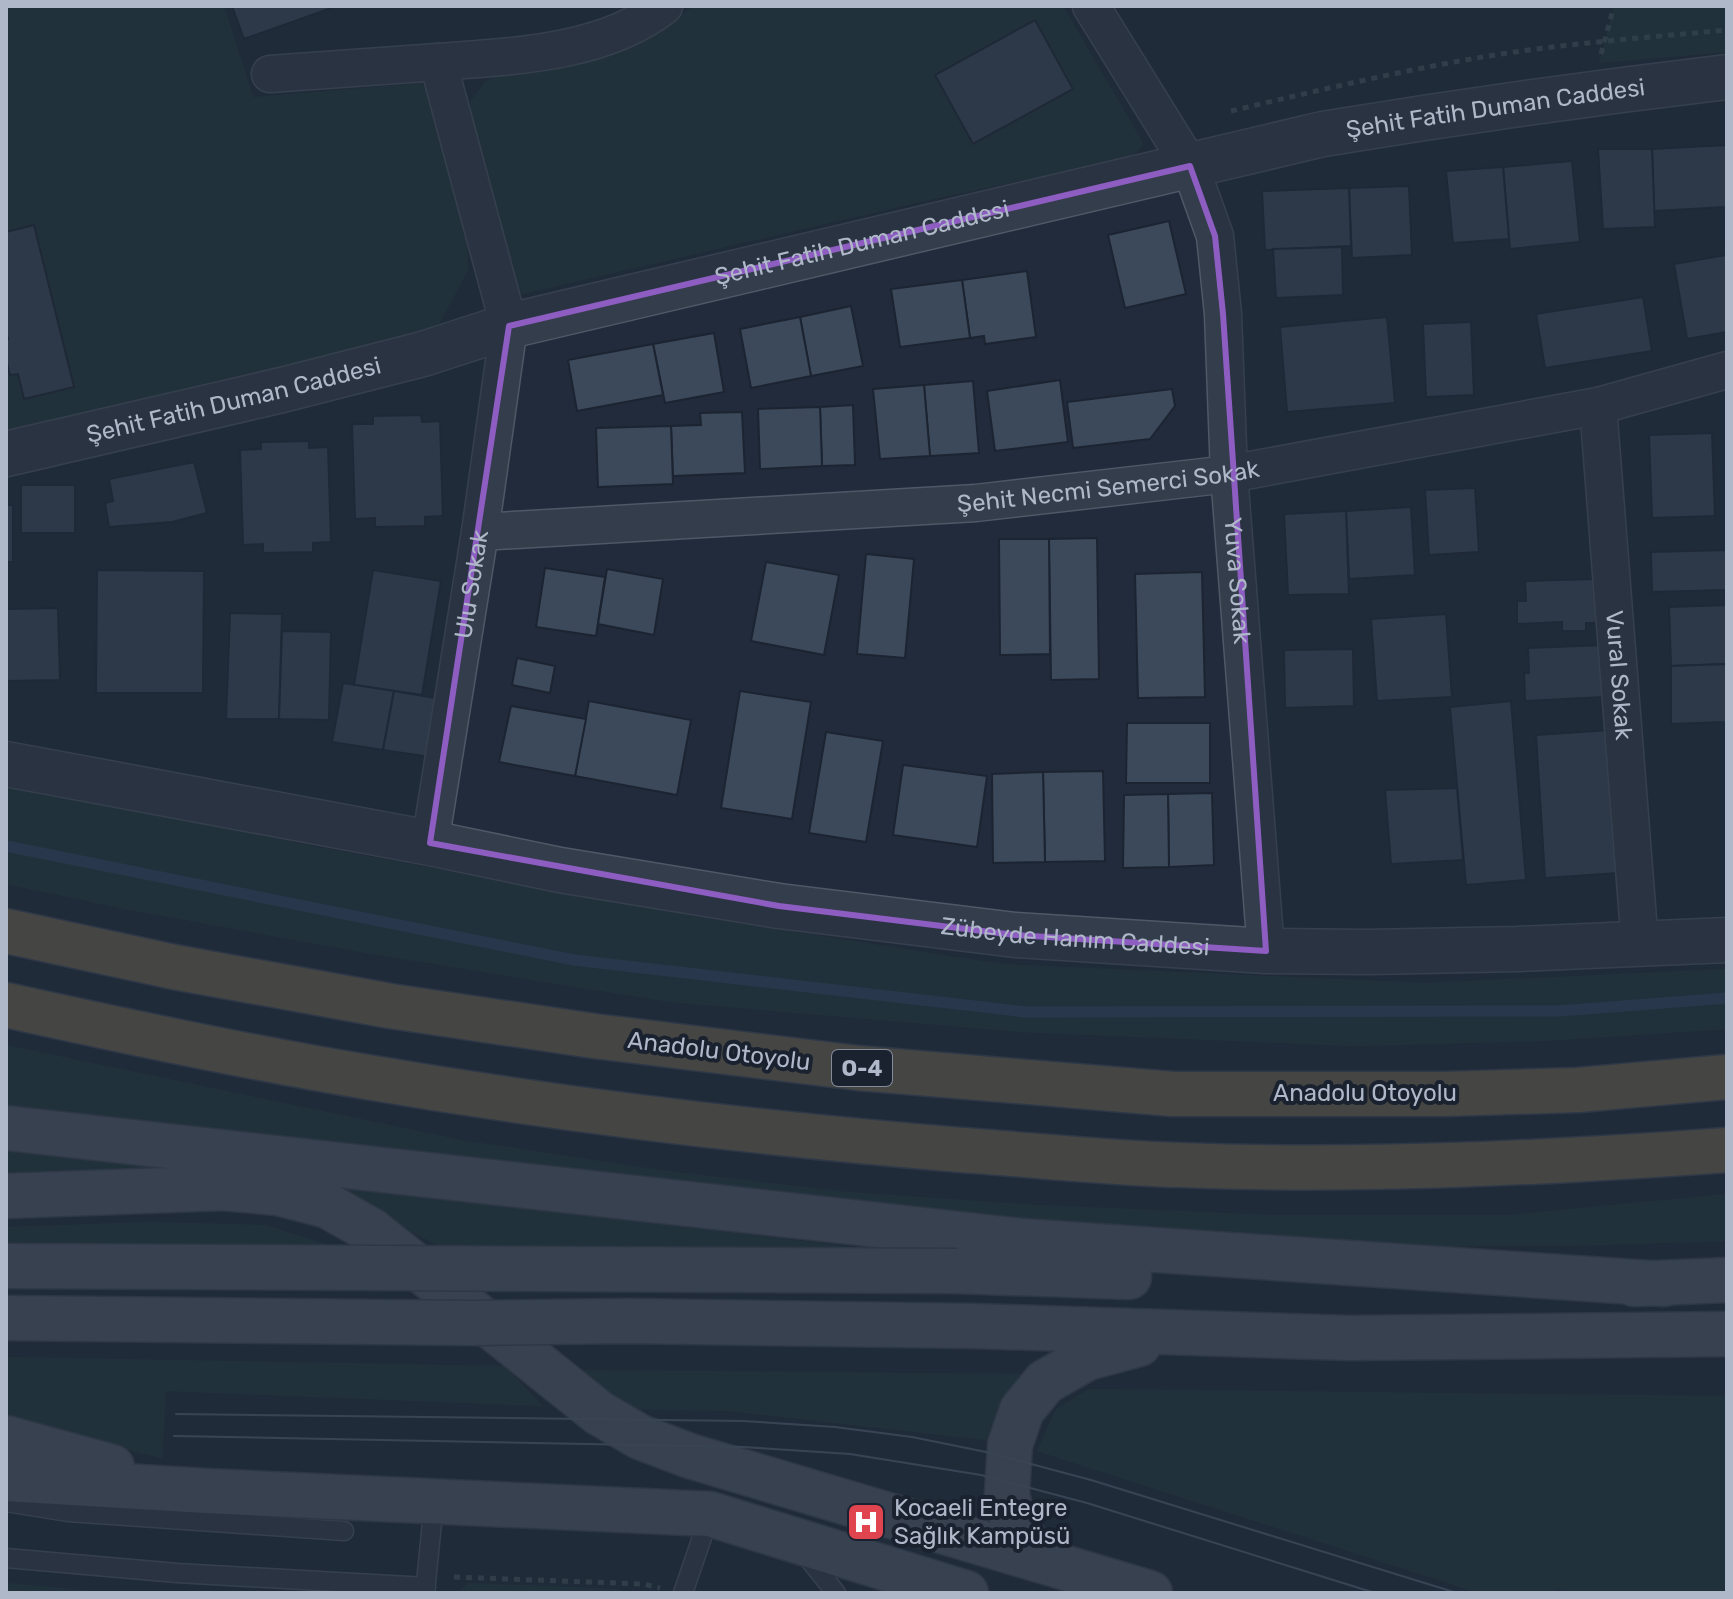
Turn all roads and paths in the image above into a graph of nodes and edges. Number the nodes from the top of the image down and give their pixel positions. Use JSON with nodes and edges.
{"nodes":[{"id":1,"x":664,"y":6,"type":"edge"},
{"id":2,"x":1091,"y":6,"type":"edge"},
{"id":3,"x":1727,"y":30,"type":"edge"},
{"id":4,"x":438,"y":62,"type":"junction"},
{"id":5,"x":270,"y":74,"type":"dead end"},
{"id":6,"x":1727,"y":77,"type":"edge"},
{"id":7,"x":1228,"y":112,"type":"dead end"},
{"id":8,"x":1190,"y":166,"type":"junction"},
{"id":9,"x":509,"y":326,"type":"junction"},
{"id":10,"x":1727,"y":370,"type":"edge"},
{"id":11,"x":1598,"y":406,"type":"junction"},
{"id":12,"x":6,"y":454,"type":"edge"},
{"id":13,"x":1229,"y":474,"type":"junction"},
{"id":14,"x":480,"y":532,"type":"junction"},
{"id":15,"x":6,"y":764,"type":"edge"},
{"id":16,"x":430,"y":843,"type":"junction"},
{"id":17,"x":6,"y":931,"type":"edge"},
{"id":18,"x":1727,"y":940,"type":"edge"},
{"id":19,"x":1640,"y":945,"type":"junction"},
{"id":20,"x":1266,"y":951,"type":"junction"},
{"id":21,"x":6,"y":1005,"type":"edge"},
{"id":22,"x":1727,"y":1077,"type":"edge"},
{"id":23,"x":6,"y":1128,"type":"edge"},
{"id":24,"x":1727,"y":1150,"type":"edge"},
{"id":25,"x":6,"y":1196,"type":"edge"},
{"id":26,"x":6,"y":1266,"type":"edge"},
{"id":27,"x":1727,"y":1280,"type":"edge"},
{"id":28,"x":1664,"y":1284,"type":"junction"},
{"id":29,"x":6,"y":1318,"type":"edge"},
{"id":30,"x":1231,"y":1334,"type":"junction"},
{"id":31,"x":1727,"y":1334,"type":"edge"},
{"id":32,"x":6,"y":1438,"type":"edge"},
{"id":33,"x":6,"y":1479,"type":"edge"},
{"id":34,"x":206,"y":1491,"type":"junction"},
{"id":35,"x":6,"y":1502,"type":"edge"},
{"id":36,"x":434,"y":1502,"type":"junction"},
{"id":37,"x":710,"y":1514,"type":"junction"},
{"id":38,"x":344,"y":1531,"type":"dead end"},
{"id":39,"x":795,"y":1541,"type":"junction"},
{"id":40,"x":6,"y":1558,"type":"edge"},
{"id":41,"x":978,"y":1559,"type":"edge"},
{"id":42,"x":1036,"y":1559,"type":"junction"},
{"id":43,"x":426,"y":1590,"type":"edge"},
{"id":44,"x":683,"y":1593,"type":"edge"},
{"id":45,"x":836,"y":1593,"type":"edge"},
{"id":46,"x":1150,"y":1593,"type":"edge"}],
"edges":[{"from":1,"to":4,"type":"street"},
{"from":2,"to":8,"type":"street","name":"Yuva Sokak"},
{"from":3,"to":7,"type":"path"},
{"from":4,"to":5,"type":"street"},
{"from":4,"to":9,"type":"street"},
{"from":6,"to":8,"type":"street","name":"Şehit Fatih Duman Caddesi"},
{"from":8,"to":9,"type":"street","name":"Şehit Fatih Duman Caddesi"},
{"from":8,"to":13,"type":"street","name":"Yuva Sokak"},
{"from":9,"to":12,"type":"street","name":"Şehit Fatih Duman Caddesi"},
{"from":9,"to":14,"type":"street","name":"Ulu Sokak"},
{"from":10,"to":11,"type":"street","name":"Şehit Necmi Semerci Sokak"},
{"from":11,"to":13,"type":"street","name":"Şehit Necmi Semerci Sokak"},
{"from":11,"to":19,"type":"street","name":"Vural Sokak"},
{"from":13,"to":14,"type":"street","name":"Şehit Necmi Semerci Sokak"},
{"from":13,"to":20,"type":"street","name":"Yuva Sokak"},
{"from":14,"to":16,"type":"street","name":"Ulu Sokak"},
{"from":15,"to":16,"type":"street","name":"Zübeyde Hanım Caddesi"},
{"from":16,"to":20,"type":"street","name":"Zübeyde Hanım Caddesi"},
{"from":17,"to":22,"type":"highway","name":"Anadolu Otoyolu","number":"O-4"},
{"from":18,"to":19,"type":"street","name":"Zübeyde Hanım Caddesi"},
{"from":19,"to":20,"type":"street","name":"Zübeyde Hanım Caddesi"},
{"from":21,"to":24,"type":"highway"},
{"from":23,"to":28,"type":"main road"},
{"from":25,"to":41,"type":"main road"},
{"from":26,"to":28,"type":"main road","bridge":true},
{"from":27,"to":28,"type":"main road"},
{"from":29,"to":30,"type":"main road","bridge":true},
{"from":30,"to":31,"type":"main road"},
{"from":30,"to":42,"type":"main road"},
{"from":32,"to":34,"type":"main road"},
{"from":33,"to":34,"type":"main road"},
{"from":34,"to":36,"type":"main road"},
{"from":35,"to":38,"type":"lane"},
{"from":36,"to":37,"type":"main road"},
{"from":36,"to":43,"type":"lane"},
{"from":37,"to":39,"type":"main road"},
{"from":37,"to":44,"type":"lane"},
{"from":39,"to":41,"type":"main road"},
{"from":39,"to":45,"type":"lane"},
{"from":40,"to":43,"type":"lane"},
{"from":41,"to":42,"type":"main road"},
{"from":42,"to":46,"type":"main road"}]}
